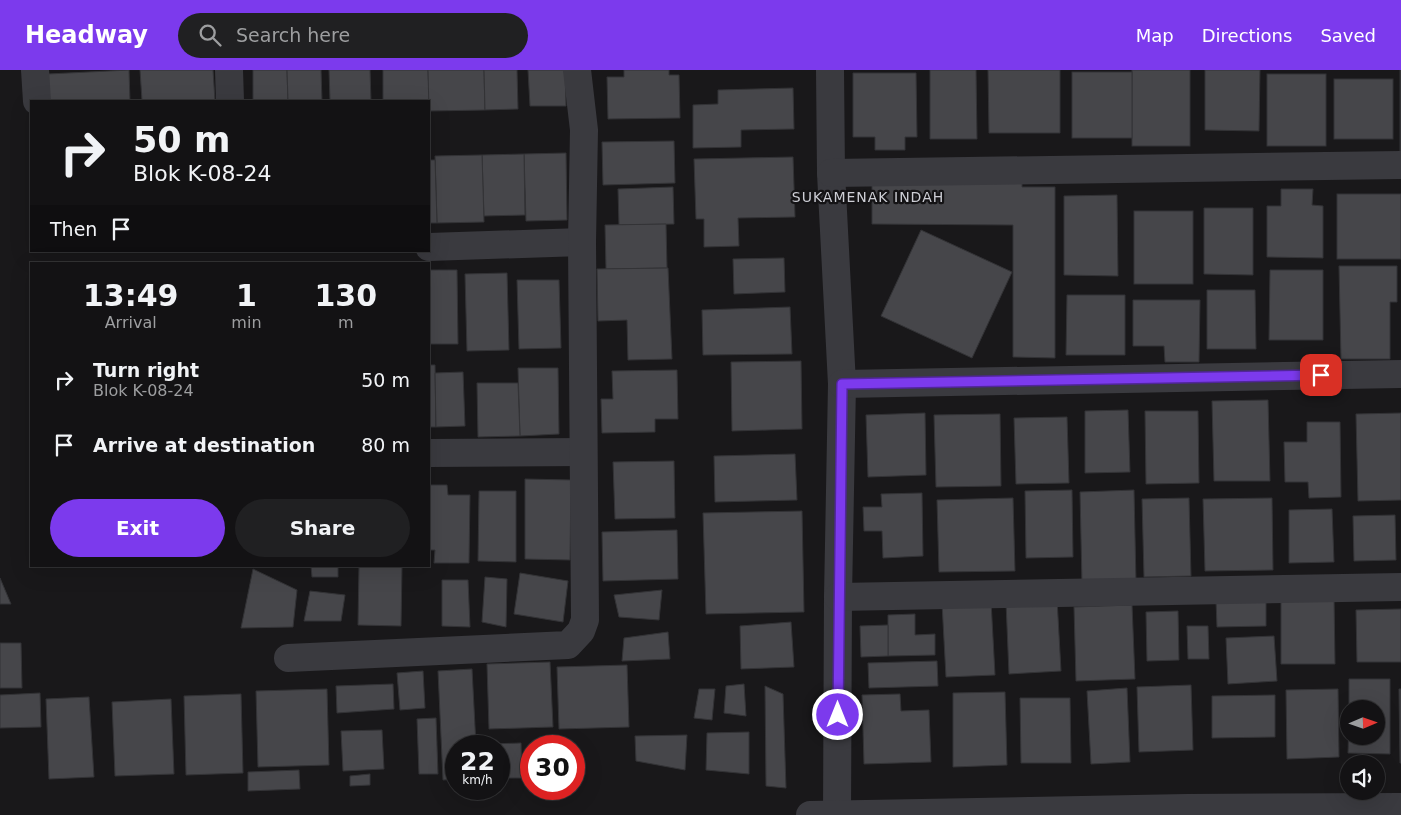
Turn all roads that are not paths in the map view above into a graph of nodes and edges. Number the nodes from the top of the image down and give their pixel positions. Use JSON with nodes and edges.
{"nodes":[{"id":1,"x":35,"y":70,"type":"edge"},
{"id":2,"x":229,"y":70,"type":"edge"},
{"id":3,"x":577,"y":70,"type":"edge"},
{"id":4,"x":830,"y":70,"type":"edge"},
{"id":5,"x":37,"y":100,"type":"edge"},
{"id":6,"x":230,"y":100,"type":"edge"},
{"id":7,"x":1401,"y":165,"type":"edge"},
{"id":8,"x":831,"y":173,"type":"junction"},
{"id":9,"x":582,"y":242,"type":"junction"},
{"id":10,"x":430,"y":247,"type":"edge"},
{"id":11,"x":1401,"y":374,"type":"edge"},
{"id":12,"x":842,"y":384,"type":"junction"},
{"id":13,"x":584,"y":452,"type":"junction"},
{"id":14,"x":430,"y":453,"type":"edge"},
{"id":15,"x":1401,"y":587,"type":"edge"},
{"id":16,"x":838,"y":597,"type":"junction"},
{"id":17,"x":288,"y":658,"type":"dead end"},
{"id":18,"x":1401,"y":807,"type":"edge"},
{"id":19,"x":837,"y":814,"type":"edge"},
{"id":20,"x":810,"y":815,"type":"edge"}],
"edges":[{"from":1,"to":5,"type":"street"},
{"from":2,"to":6,"type":"street"},
{"from":3,"to":9,"type":"street"},
{"from":4,"to":8,"type":"street"},
{"from":7,"to":8,"type":"street"},
{"from":8,"to":12,"type":"street"},
{"from":9,"to":10,"type":"street"},
{"from":9,"to":13,"type":"street"},
{"from":11,"to":12,"type":"street"},
{"from":12,"to":16,"type":"street"},
{"from":13,"to":14,"type":"street"},
{"from":13,"to":17,"type":"street"},
{"from":15,"to":16,"type":"street"},
{"from":16,"to":19,"type":"street"},
{"from":18,"to":19,"type":"street"},
{"from":19,"to":20,"type":"street"}]}
